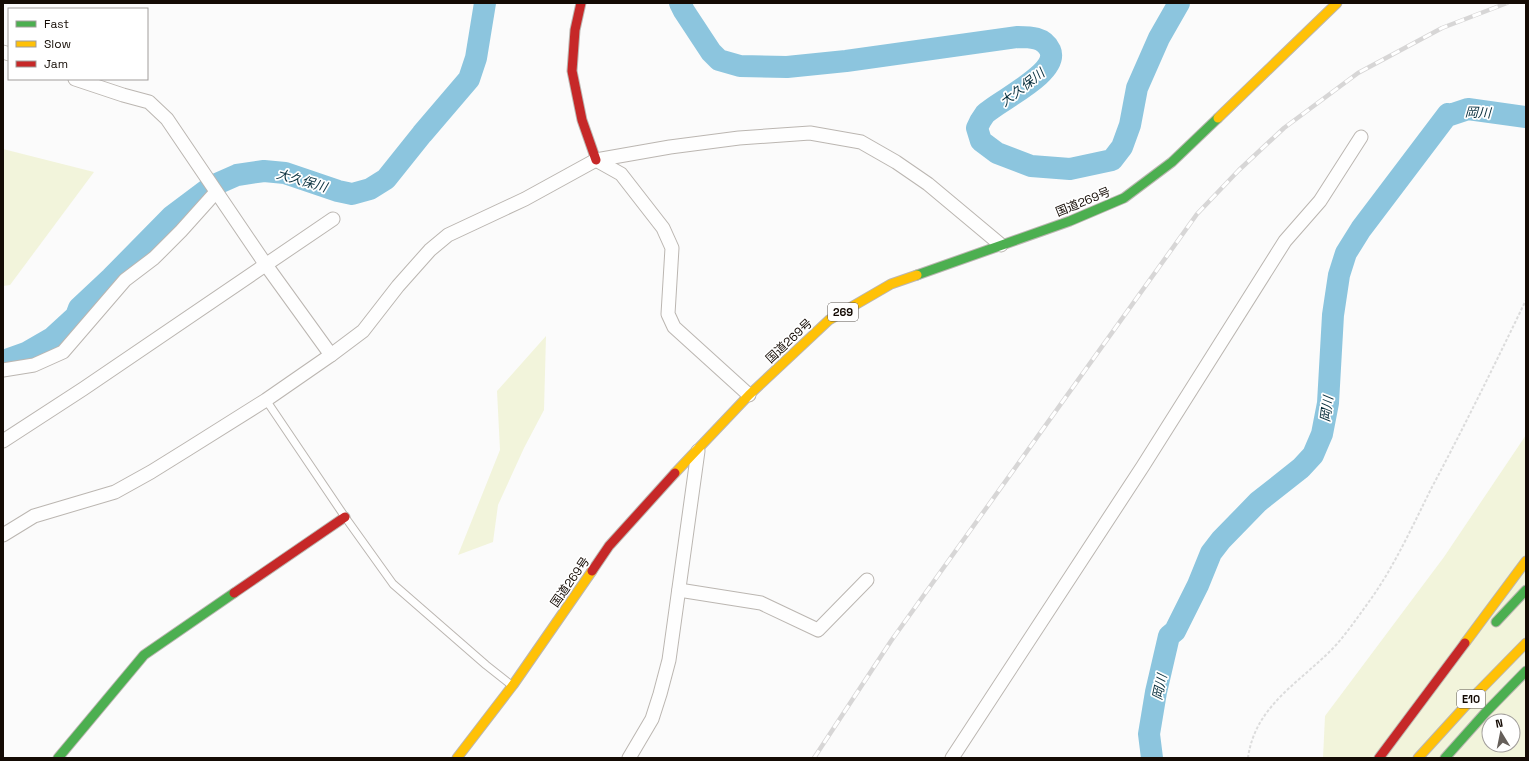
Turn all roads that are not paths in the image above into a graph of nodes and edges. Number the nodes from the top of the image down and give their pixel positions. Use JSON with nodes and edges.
{"nodes":[{"id":1,"x":581,"y":3,"type":"edge"},
{"id":2,"x":1337,"y":3,"type":"edge"},
{"id":3,"x":78,"y":80,"type":"edge"},
{"id":4,"x":1361,"y":137,"type":"dead end"},
{"id":5,"x":596,"y":160,"type":"junction"},
{"id":6,"x":216,"y":192,"type":"junction"},
{"id":7,"x":333,"y":219,"type":"dead end"},
{"id":8,"x":1001,"y":245,"type":"junction"},
{"id":9,"x":266,"y":265,"type":"junction"},
{"id":10,"x":332,"y":354,"type":"junction"},
{"id":11,"x":3,"y":370,"type":"edge"},
{"id":12,"x":749,"y":395,"type":"junction"},
{"id":13,"x":266,"y":400,"type":"junction"},
{"id":14,"x":3,"y":441,"type":"edge"},
{"id":15,"x":698,"y":448,"type":"junction"},
{"id":16,"x":345,"y":517,"type":"junction"},
{"id":17,"x":3,"y":535,"type":"edge"},
{"id":18,"x":1526,"y":561,"type":"edge"},
{"id":19,"x":867,"y":580,"type":"dead end"},
{"id":20,"x":679,"y":590,"type":"junction"},
{"id":21,"x":1526,"y":590,"type":"edge"},
{"id":22,"x":1490,"y":628,"type":"dead end"},
{"id":23,"x":1526,"y":643,"type":"edge"},
{"id":24,"x":1474,"y":646,"type":"dead end"},
{"id":25,"x":1526,"y":671,"type":"edge"},
{"id":26,"x":513,"y":686,"type":"junction"},
{"id":27,"x":1410,"y":718,"type":"junction"},
{"id":28,"x":58,"y":758,"type":"edge"},
{"id":29,"x":457,"y":758,"type":"edge"},
{"id":30,"x":629,"y":758,"type":"edge"},
{"id":31,"x":952,"y":758,"type":"edge"},
{"id":32,"x":1379,"y":758,"type":"edge"},
{"id":33,"x":1418,"y":758,"type":"edge"},
{"id":34,"x":1445,"y":758,"type":"edge"}],
"edges":[{"from":1,"to":5,"type":"main road"},
{"from":2,"to":8,"type":"main road","name":"国道269号","number":"269"},
{"from":3,"to":6,"type":"street"},
{"from":4,"to":31,"type":"street"},
{"from":5,"to":8,"type":"street"},
{"from":5,"to":10,"type":"street"},
{"from":5,"to":12,"type":"street"},
{"from":6,"to":9,"type":"street"},
{"from":6,"to":11,"type":"street"},
{"from":7,"to":9,"type":"street"},
{"from":8,"to":12,"type":"main road","name":"国道269号","number":"269"},
{"from":9,"to":10,"type":"street"},
{"from":9,"to":14,"type":"street"},
{"from":10,"to":13,"type":"street"},
{"from":12,"to":15,"type":"main road","name":"国道269号","number":"269"},
{"from":13,"to":16,"type":"lane"},
{"from":13,"to":17,"type":"street"},
{"from":15,"to":20,"type":"street"},
{"from":15,"to":26,"type":"main road","name":"国道269号","number":"269"},
{"from":16,"to":26,"type":"lane"},
{"from":16,"to":28,"type":"main road"},
{"from":18,"to":27,"type":"main road"},
{"from":19,"to":20,"type":"street"},
{"from":20,"to":30,"type":"street"},
{"from":21,"to":22,"type":"main road"},
{"from":23,"to":33,"type":"main road","number":"E10"},
{"from":24,"to":27,"type":"main road"},
{"from":25,"to":34,"type":"main road","number":"E10"},
{"from":26,"to":29,"type":"main road","name":"国道269号","number":"269"},
{"from":27,"to":32,"type":"main road"}]}
